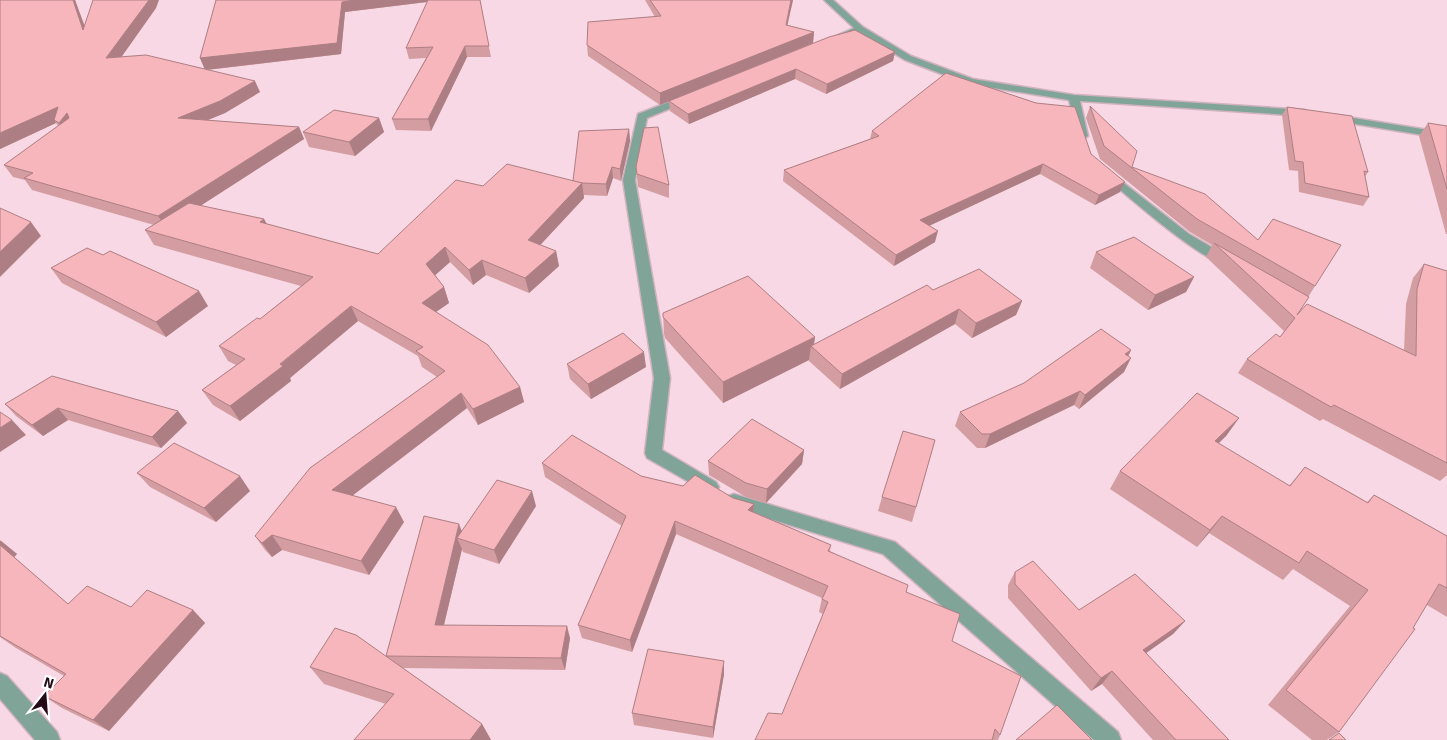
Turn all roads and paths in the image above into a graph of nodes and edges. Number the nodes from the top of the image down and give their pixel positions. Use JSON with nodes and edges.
{"nodes":[{"id":1,"x":828,"y":0,"type":"edge"},
{"id":2,"x":860,"y":29,"type":"junction"},
{"id":3,"x":824,"y":44,"type":"edge"},
{"id":4,"x":696,"y":94,"type":"edge"},
{"id":5,"x":1074,"y":98,"type":"junction"},
{"id":6,"x":1447,"y":136,"type":"edge"},
{"id":7,"x":1088,"y":148,"type":"edge"},
{"id":8,"x":1093,"y":162,"type":"edge"},
{"id":9,"x":1242,"y":270,"type":"edge"},
{"id":10,"x":0,"y":683,"type":"edge"},
{"id":11,"x":49,"y":740,"type":"edge"},
{"id":12,"x":1110,"y":740,"type":"edge"}],
"edges":[{"from":1,"to":2,"type":"street"},
{"from":2,"to":3,"type":"street"},
{"from":2,"to":5,"type":"street"},
{"from":4,"to":12,"type":"street"},
{"from":5,"to":6,"type":"street"},
{"from":5,"to":7,"type":"street"},
{"from":8,"to":9,"type":"street"},
{"from":10,"to":11,"type":"street"}]}
